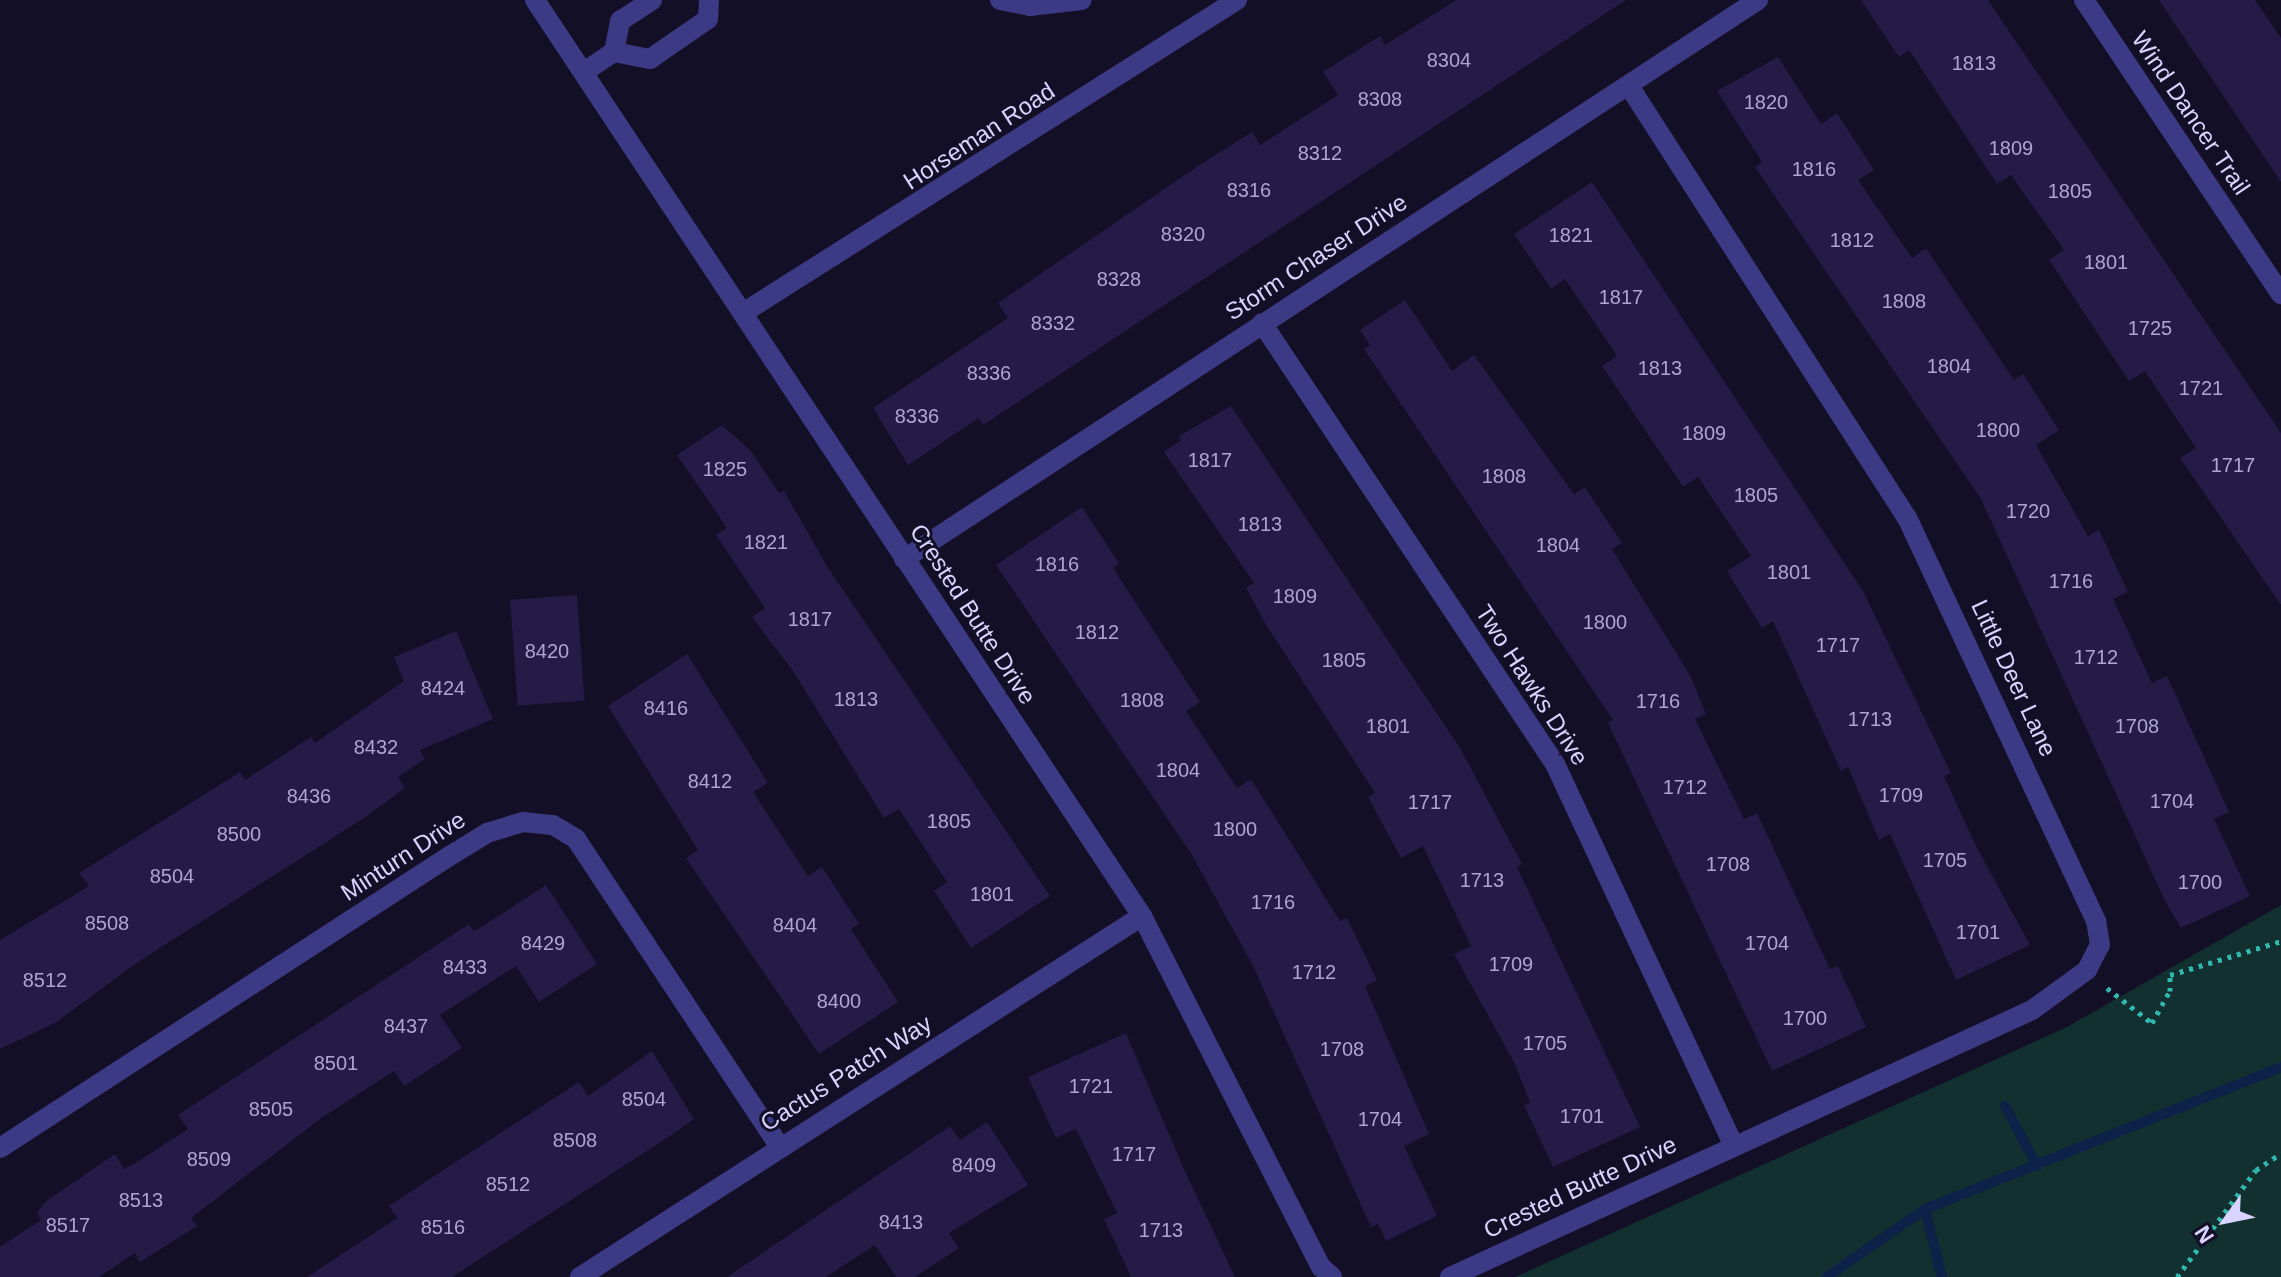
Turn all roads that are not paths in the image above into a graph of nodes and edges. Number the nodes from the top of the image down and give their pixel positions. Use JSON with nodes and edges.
{"nodes":[{"id":1,"x":535,"y":0,"type":"edge"},
{"id":2,"x":652,"y":0,"type":"edge"},
{"id":3,"x":709,"y":0,"type":"edge"},
{"id":4,"x":1000,"y":0,"type":"edge"},
{"id":5,"x":1082,"y":0,"type":"edge"},
{"id":6,"x":1237,"y":0,"type":"edge"},
{"id":7,"x":1758,"y":0,"type":"edge"},
{"id":8,"x":2084,"y":0,"type":"edge"},
{"id":9,"x":614,"y":52,"type":"junction"},
{"id":10,"x":584,"y":72,"type":"junction"},
{"id":11,"x":1629,"y":86,"type":"junction"},
{"id":12,"x":2281,"y":294,"type":"edge"},
{"id":13,"x":746,"y":311,"type":"junction"},
{"id":14,"x":1262,"y":323,"type":"junction"},
{"id":15,"x":904,"y":559,"type":"junction"},
{"id":16,"x":1142,"y":916,"type":"junction"},
{"id":17,"x":1733,"y":1144,"type":"junction"},
{"id":18,"x":779,"y":1146,"type":"junction"},
{"id":19,"x":0,"y":1148,"type":"edge"},
{"id":20,"x":580,"y":1277,"type":"edge"},
{"id":21,"x":1332,"y":1277,"type":"edge"},
{"id":22,"x":1450,"y":1277,"type":"edge"}],
"edges":[{"from":1,"to":10,"type":"street","name":"Crested Butte Drive"},
{"from":2,"to":9,"type":"street"},
{"from":3,"to":9,"type":"street"},
{"from":4,"to":5,"type":"street"},
{"from":6,"to":13,"type":"street","name":"Horseman Road"},
{"from":7,"to":11,"type":"street","name":"Storm Chaser Drive"},
{"from":8,"to":12,"type":"street","name":"Wind Dancer Trail"},
{"from":9,"to":10,"type":"street"},
{"from":10,"to":13,"type":"street","name":"Crested Butte Drive"},
{"from":11,"to":14,"type":"street","name":"Storm Chaser Drive"},
{"from":11,"to":17,"type":"street","name":"Little Deer Lane"},
{"from":13,"to":15,"type":"street","name":"Crested Butte Drive"},
{"from":14,"to":15,"type":"street","name":"Storm Chaser Drive"},
{"from":14,"to":17,"type":"street","name":"Two Hawks Drive"},
{"from":15,"to":16,"type":"street","name":"Crested Butte Drive"},
{"from":16,"to":18,"type":"street","name":"Cactus Patch Way"},
{"from":16,"to":21,"type":"street","name":"Crested Butte Drive"},
{"from":17,"to":22,"type":"street","name":"Crested Butte Drive"},
{"from":18,"to":19,"type":"street","name":"Minturn Drive"},
{"from":18,"to":20,"type":"street","name":"Cactus Patch Way"}]}
